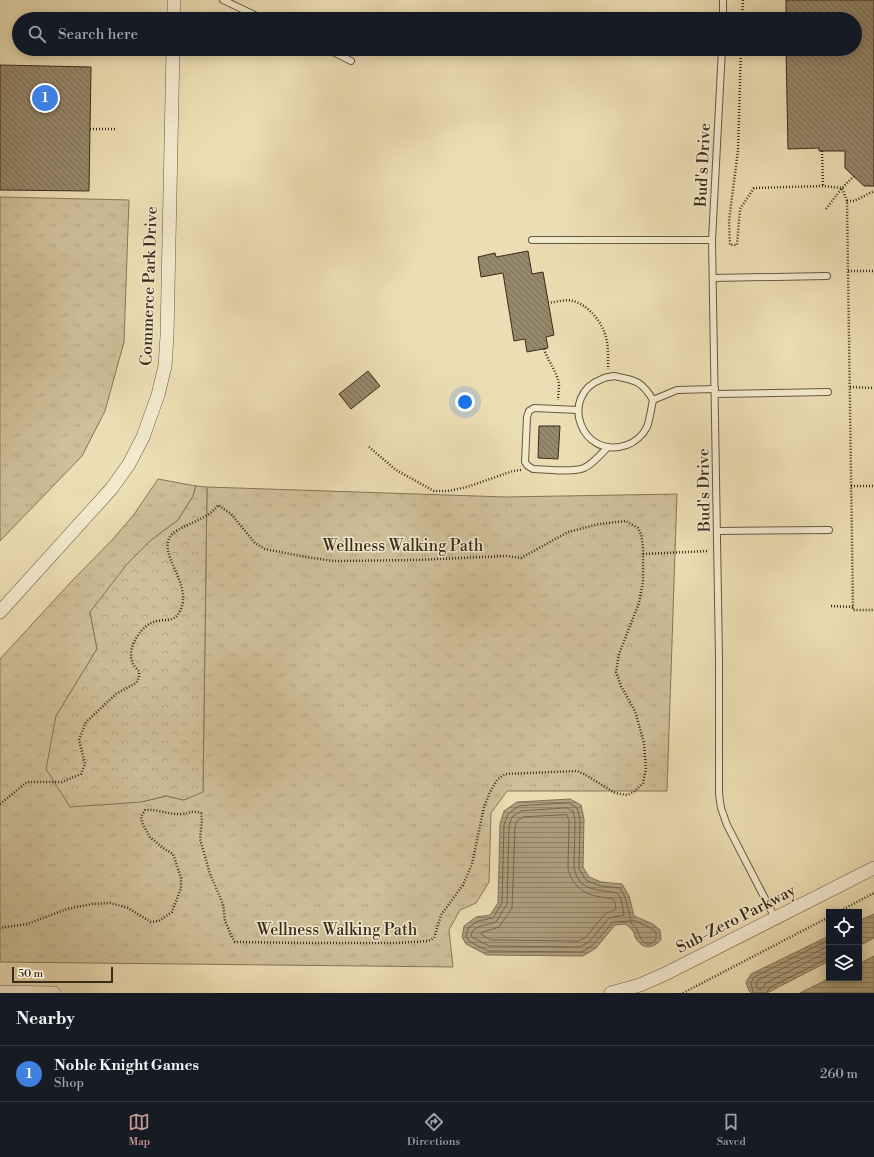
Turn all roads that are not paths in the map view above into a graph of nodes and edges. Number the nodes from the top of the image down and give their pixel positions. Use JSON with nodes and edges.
{"nodes":[{"id":1,"x":174,"y":0,"type":"edge"},
{"id":2,"x":223,"y":0,"type":"edge"},
{"id":3,"x":723,"y":0,"type":"edge"},
{"id":4,"x":174,"y":12,"type":"edge"},
{"id":5,"x":248,"y":12,"type":"edge"},
{"id":6,"x":723,"y":12,"type":"edge"},
{"id":7,"x":173,"y":56,"type":"edge"},
{"id":8,"x":342,"y":56,"type":"edge"},
{"id":9,"x":722,"y":56,"type":"edge"},
{"id":10,"x":351,"y":60,"type":"dead end"},
{"id":11,"x":532,"y":240,"type":"dead end"},
{"id":12,"x":712,"y":240,"type":"junction"},
{"id":13,"x":827,"y":276,"type":"dead end"},
{"id":14,"x":713,"y":278,"type":"junction"},
{"id":15,"x":715,"y":392,"type":"junction"},
{"id":16,"x":828,"y":392,"type":"dead end"},
{"id":17,"x":653,"y":400,"type":"junction"},
{"id":18,"x":578,"y":410,"type":"junction"},
{"id":19,"x":608,"y":448,"type":"junction"},
{"id":20,"x":829,"y":530,"type":"dead end"},
{"id":21,"x":717,"y":531,"type":"junction"},
{"id":22,"x":0,"y":612,"type":"edge"},
{"id":23,"x":874,"y":868,"type":"edge"},
{"id":24,"x":775,"y":918,"type":"junction"},
{"id":25,"x":1,"y":992,"type":"edge"},
{"id":26,"x":54,"y":993,"type":"edge"},
{"id":27,"x":611,"y":993,"type":"edge"}],
"edges":[{"from":1,"to":4,"type":"street"},
{"from":2,"to":5,"type":"lane"},
{"from":3,"to":6,"type":"lane"},
{"from":7,"to":22,"type":"street","name":"Commerce Park Drive"},
{"from":8,"to":10,"type":"lane"},
{"from":9,"to":12,"type":"lane","name":"Bud's Drive"},
{"from":11,"to":12,"type":"lane"},
{"from":12,"to":14,"type":"lane","name":"Bud's Drive"},
{"from":13,"to":14,"type":"lane"},
{"from":14,"to":15,"type":"lane","name":"Bud's Drive"},
{"from":15,"to":16,"type":"lane"},
{"from":15,"to":17,"type":"lane"},
{"from":15,"to":21,"type":"lane","name":"Bud's Drive"},
{"from":17,"to":18,"type":"lane"},
{"from":17,"to":19,"type":"lane"},
{"from":18,"to":19,"type":"lane"},
{"from":18,"to":19,"type":"lane"},
{"from":20,"to":21,"type":"lane"},
{"from":21,"to":24,"type":"lane","name":"Bud's Drive"},
{"from":23,"to":24,"type":"street","name":"Sub-Zero Parkway"},
{"from":24,"to":27,"type":"street","name":"Sub-Zero Parkway"},
{"from":25,"to":26,"type":"street"}]}
